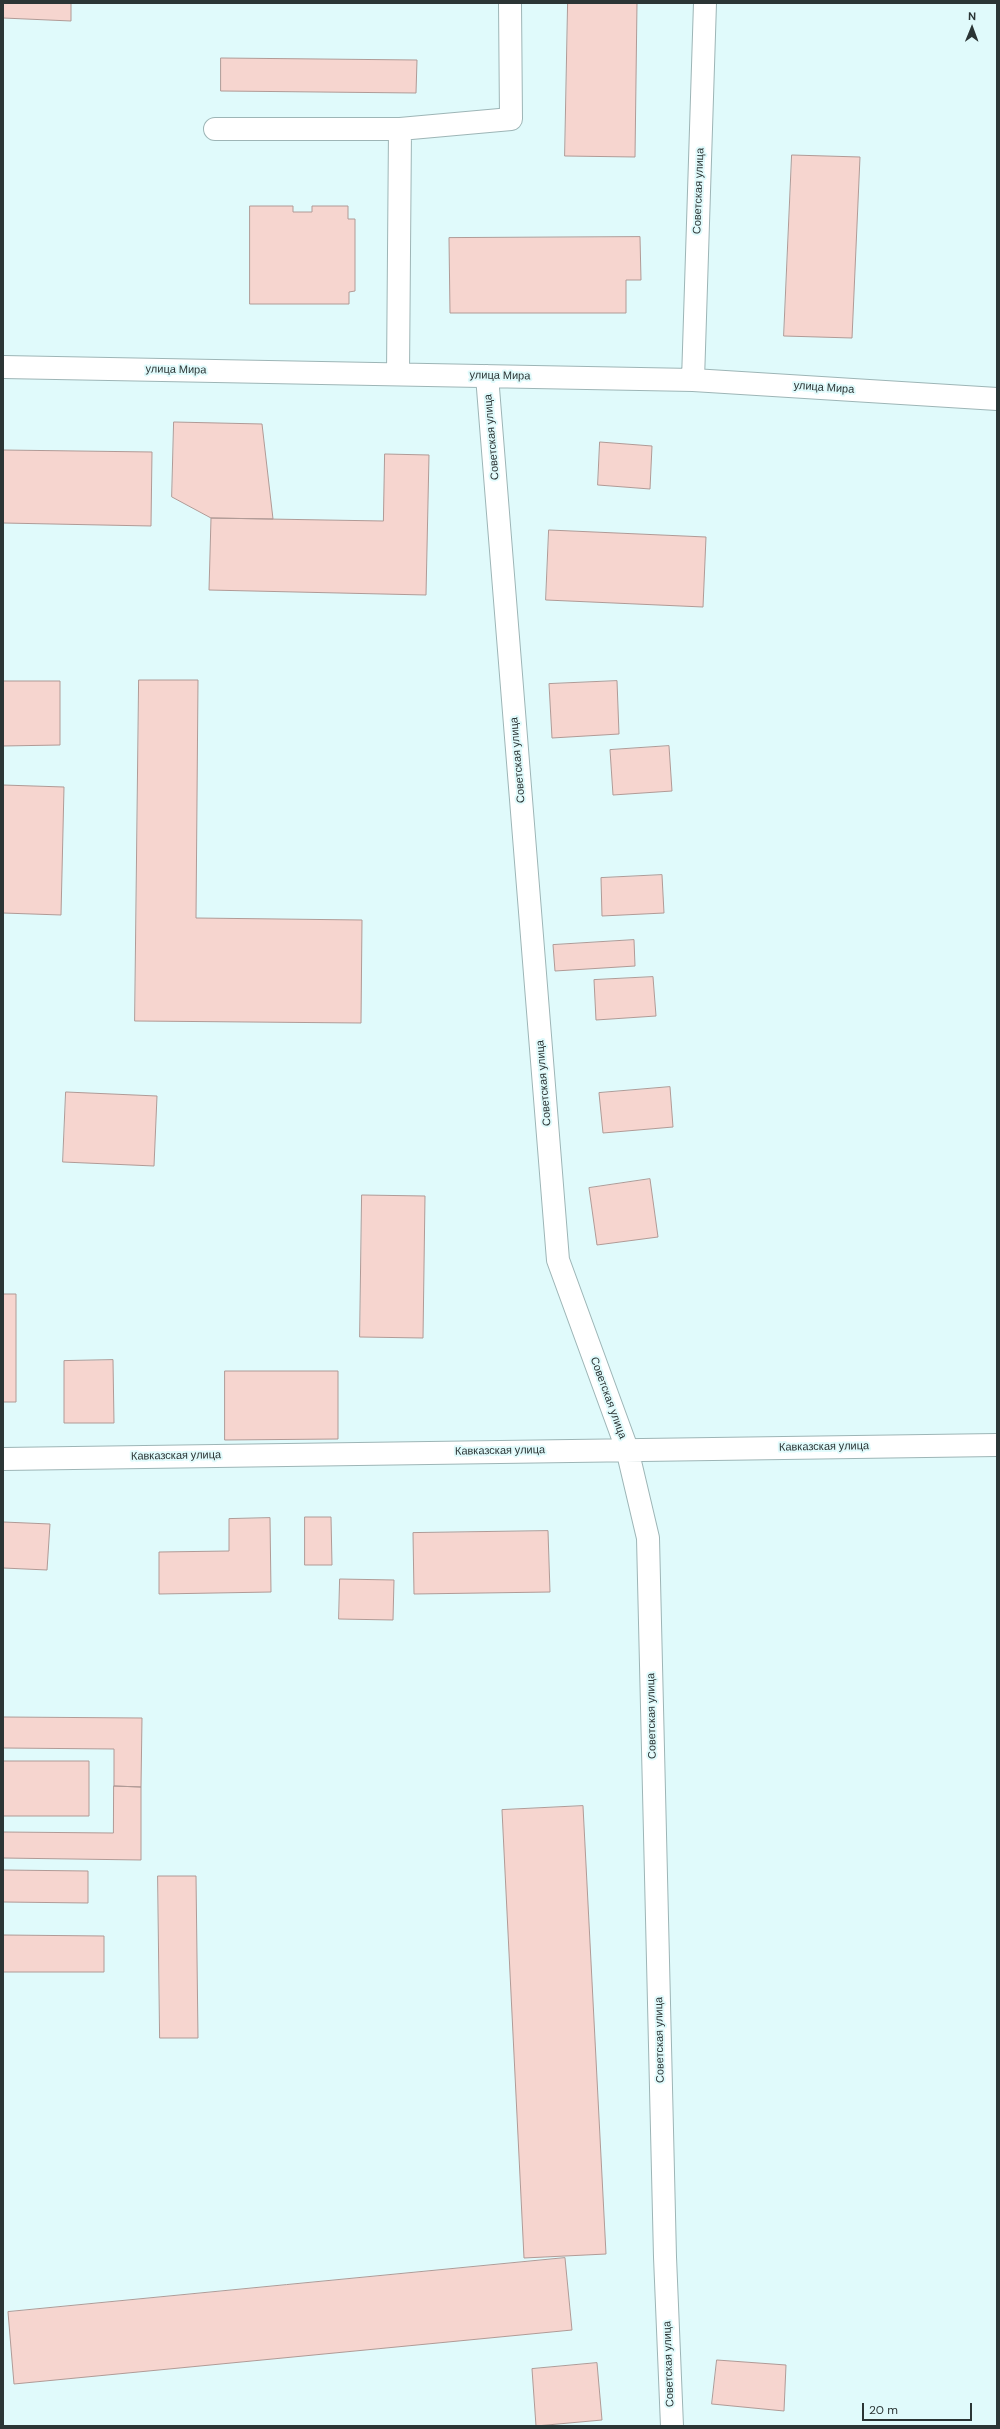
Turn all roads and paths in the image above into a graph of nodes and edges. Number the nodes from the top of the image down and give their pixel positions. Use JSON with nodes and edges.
{"nodes":[{"id":1,"x":510,"y":3,"type":"edge"},
{"id":2,"x":705,"y":3,"type":"edge"},
{"id":3,"x":215,"y":129,"type":"dead end"},
{"id":4,"x":400,"y":129,"type":"junction"},
{"id":5,"x":3,"y":367,"type":"edge"},
{"id":6,"x":398,"y":374,"type":"junction"},
{"id":7,"x":487,"y":376,"type":"junction"},
{"id":8,"x":693,"y":380,"type":"junction"},
{"id":9,"x":997,"y":399,"type":"edge"},
{"id":10,"x":997,"y":1445,"type":"edge"},
{"id":11,"x":627,"y":1449,"type":"junction"},
{"id":12,"x":3,"y":1459,"type":"edge"},
{"id":13,"x":672,"y":2426,"type":"edge"}],
"edges":[{"from":1,"to":4,"type":"street"},
{"from":2,"to":8,"type":"street","name":"Советская улица"},
{"from":3,"to":4,"type":"street"},
{"from":4,"to":6,"type":"street"},
{"from":5,"to":6,"type":"street","name":"улица Мира"},
{"from":6,"to":7,"type":"street","name":"улица Мира"},
{"from":7,"to":8,"type":"street","name":"улица Мира"},
{"from":7,"to":11,"type":"street","name":"Советская улица"},
{"from":8,"to":9,"type":"street","name":"улица Мира"},
{"from":10,"to":11,"type":"street","name":"Кавказская улица"},
{"from":11,"to":12,"type":"street","name":"Кавказская улица"},
{"from":11,"to":13,"type":"street","name":"Советская улица"}]}
